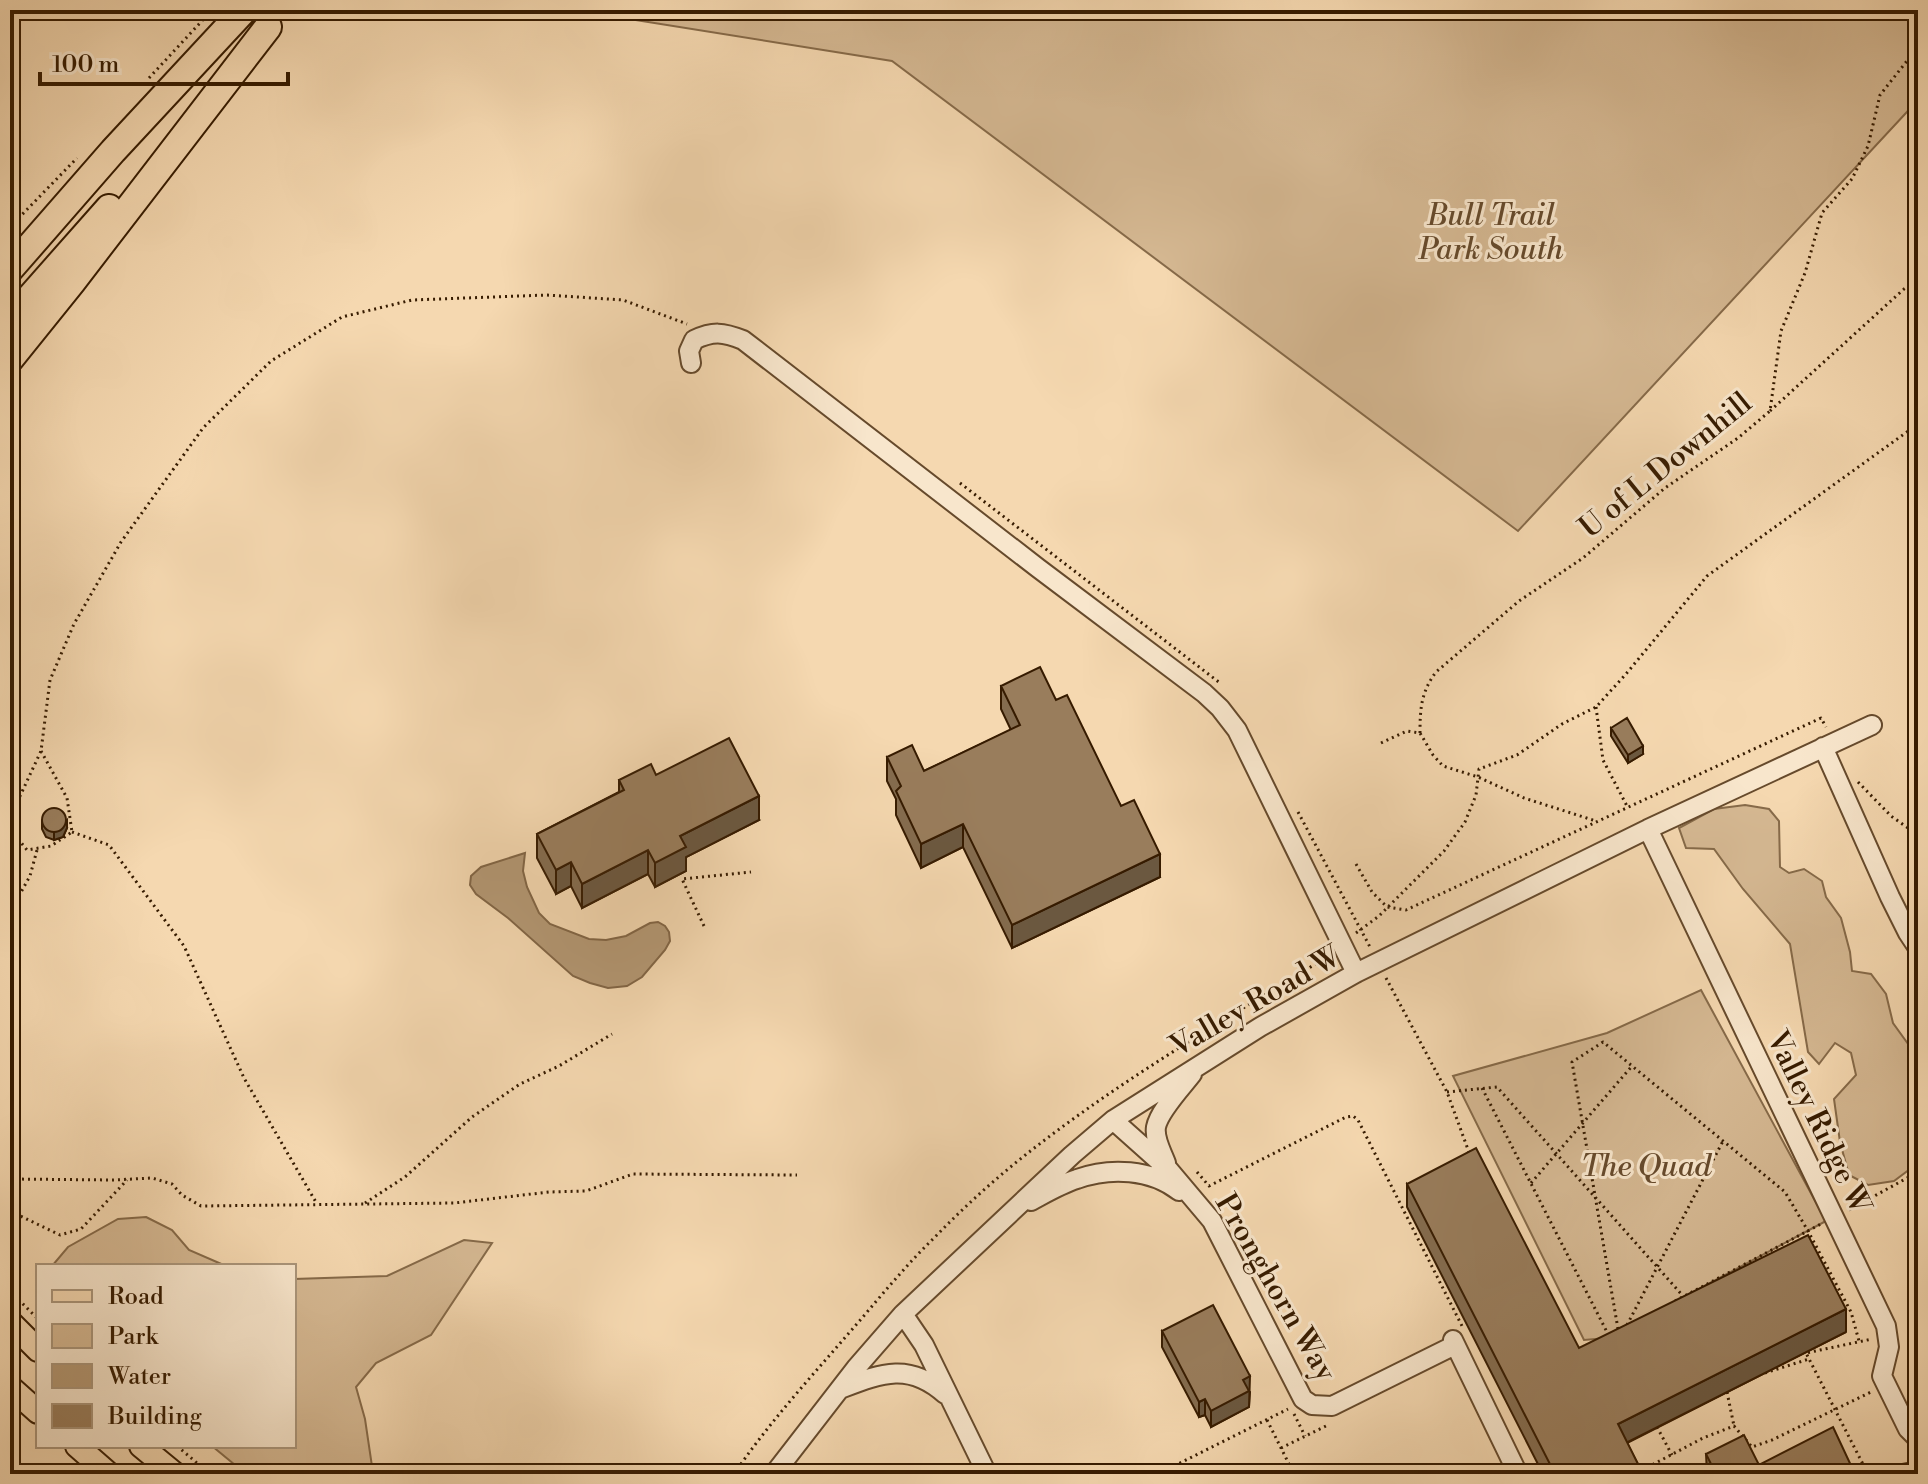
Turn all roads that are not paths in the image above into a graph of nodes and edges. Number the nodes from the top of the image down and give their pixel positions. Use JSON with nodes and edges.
{"nodes":[{"id":1,"x":244,"y":10,"type":"edge"},
{"id":2,"x":276,"y":19,"type":"edge"},
{"id":3,"x":113,"y":151,"type":"junction"},
{"id":4,"x":10,"y":247,"type":"edge"},
{"id":5,"x":10,"y":269,"type":"edge"},
{"id":6,"x":10,"y":320,"type":"edge"},
{"id":7,"x":10,"y":359,"type":"edge"},
{"id":8,"x":691,"y":363,"type":"dead end"},
{"id":9,"x":1872,"y":725,"type":"dead end"},
{"id":10,"x":1829,"y":745,"type":"junction"},
{"id":11,"x":1648,"y":829,"type":"junction"},
{"id":12,"x":1918,"y":948,"type":"edge"},
{"id":13,"x":1356,"y":973,"type":"junction"},
{"id":14,"x":1202,"y":1062,"type":"junction"},
{"id":15,"x":1113,"y":1120,"type":"junction"},
{"id":16,"x":1169,"y":1170,"type":"junction"},
{"id":17,"x":1197,"y":1205,"type":"junction"},
{"id":18,"x":1014,"y":1209,"type":"junction"},
{"id":19,"x":903,"y":1314,"type":"junction"},
{"id":20,"x":10,"y":1322,"type":"edge"},
{"id":21,"x":36,"y":1348,"type":"edge"},
{"id":22,"x":10,"y":1387,"type":"edge"},
{"id":23,"x":840,"y":1389,"type":"junction"},
{"id":24,"x":951,"y":1399,"type":"junction"},
{"id":25,"x":36,"y":1410,"type":"edge"},
{"id":26,"x":1918,"y":1439,"type":"edge"},
{"id":27,"x":79,"y":1448,"type":"edge"},
{"id":28,"x":143,"y":1448,"type":"edge"},
{"id":29,"x":1513,"y":1472,"type":"edge"},
{"id":30,"x":109,"y":1474,"type":"edge"},
{"id":31,"x":175,"y":1474,"type":"edge"},
{"id":32,"x":774,"y":1474,"type":"edge"},
{"id":33,"x":987,"y":1474,"type":"edge"}],
"edges":[{"from":1,"to":3,"type":"highway"},
{"from":2,"to":6,"type":"highway"},
{"from":2,"to":7,"type":"highway"},
{"from":3,"to":4,"type":"highway"},
{"from":3,"to":5,"type":"highway"},
{"from":8,"to":13,"type":"street"},
{"from":9,"to":10,"type":"street","name":"Valley Road W"},
{"from":10,"to":11,"type":"street","name":"Valley Road W"},
{"from":10,"to":12,"type":"street"},
{"from":11,"to":13,"type":"street","name":"Valley Road W"},
{"from":11,"to":26,"type":"street","name":"Valley Ridge W"},
{"from":13,"to":14,"type":"street","name":"Valley Road W"},
{"from":14,"to":15,"type":"street","name":"Valley Road W"},
{"from":14,"to":16,"type":"street"},
{"from":15,"to":16,"type":"street","name":"Pronghorn Way"},
{"from":15,"to":18,"type":"street","name":"Valley Road W"},
{"from":16,"to":17,"type":"street","name":"Pronghorn Way"},
{"from":17,"to":18,"type":"street"},
{"from":17,"to":29,"type":"street","name":"Pronghorn Way"},
{"from":18,"to":19,"type":"street","name":"Valley Road W"},
{"from":19,"to":23,"type":"street","name":"Valley Road W"},
{"from":19,"to":24,"type":"street"},
{"from":20,"to":21,"type":"main road"},
{"from":22,"to":25,"type":"main road"},
{"from":23,"to":24,"type":"street"},
{"from":23,"to":32,"type":"street","name":"Valley Road W"},
{"from":24,"to":33,"type":"street"},
{"from":27,"to":30,"type":"main road"},
{"from":28,"to":31,"type":"main road"}]}
